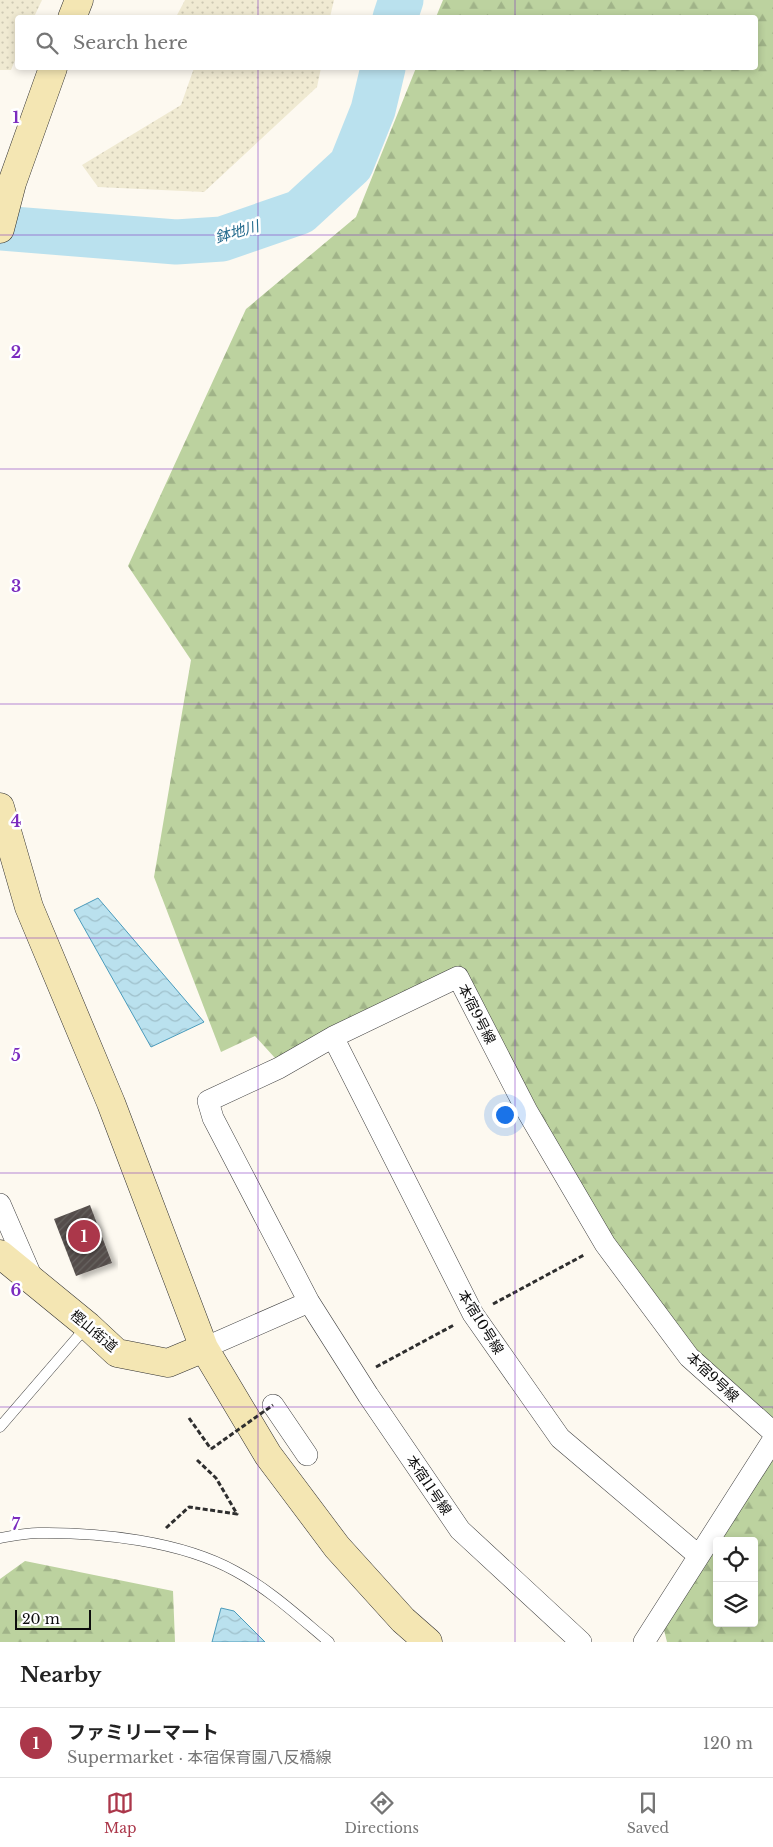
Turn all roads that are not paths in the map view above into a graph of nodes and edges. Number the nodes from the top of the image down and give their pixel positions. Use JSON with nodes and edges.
{"nodes":[{"id":1,"x":79,"y":0,"type":"edge"},
{"id":2,"x":73,"y":15,"type":"edge"},
{"id":3,"x":52,"y":70,"type":"edge"},
{"id":4,"x":0,"y":229,"type":"edge"},
{"id":5,"x":0,"y":807,"type":"edge"},
{"id":6,"x":333,"y":1037,"type":"junction"},
{"id":7,"x":0,"y":1204,"type":"edge"},
{"id":8,"x":0,"y":1254,"type":"edge"},
{"id":9,"x":34,"y":1282,"type":"junction"},
{"id":10,"x":309,"y":1302,"type":"junction"},
{"id":11,"x":88,"y":1326,"type":"junction"},
{"id":12,"x":204,"y":1348,"type":"junction"},
{"id":13,"x":273,"y":1405,"type":"road end"},
{"id":14,"x":0,"y":1426,"type":"edge"},
{"id":15,"x":773,"y":1432,"type":"edge"},
{"id":16,"x":773,"y":1440,"type":"edge"},
{"id":17,"x":307,"y":1455,"type":"dead end"},
{"id":18,"x":0,"y":1538,"type":"edge"},
{"id":19,"x":699,"y":1556,"type":"junction"},
{"id":20,"x":329,"y":1642,"type":"edge"},
{"id":21,"x":428,"y":1642,"type":"edge"},
{"id":22,"x":581,"y":1642,"type":"edge"},
{"id":23,"x":644,"y":1642,"type":"edge"}],
"edges":[{"from":1,"to":2,"type":"street"},
{"from":3,"to":4,"type":"street"},
{"from":5,"to":12,"type":"street"},
{"from":6,"to":10,"type":"street","name":"本宿9号線"},
{"from":6,"to":15,"type":"street","name":"本宿9号線"},
{"from":6,"to":19,"type":"street","name":"本宿10号線"},
{"from":7,"to":9,"type":"street"},
{"from":8,"to":9,"type":"street","name":"樫山街道"},
{"from":9,"to":11,"type":"street","name":"樫山街道"},
{"from":10,"to":12,"type":"street"},
{"from":10,"to":22,"type":"street","name":"本宿11号線"},
{"from":11,"to":12,"type":"street","name":"樫山街道"},
{"from":11,"to":14,"type":"lane"},
{"from":12,"to":21,"type":"street"},
{"from":13,"to":17,"type":"street"},
{"from":16,"to":19,"type":"street"},
{"from":18,"to":20,"type":"lane"},
{"from":19,"to":23,"type":"street"}]}
